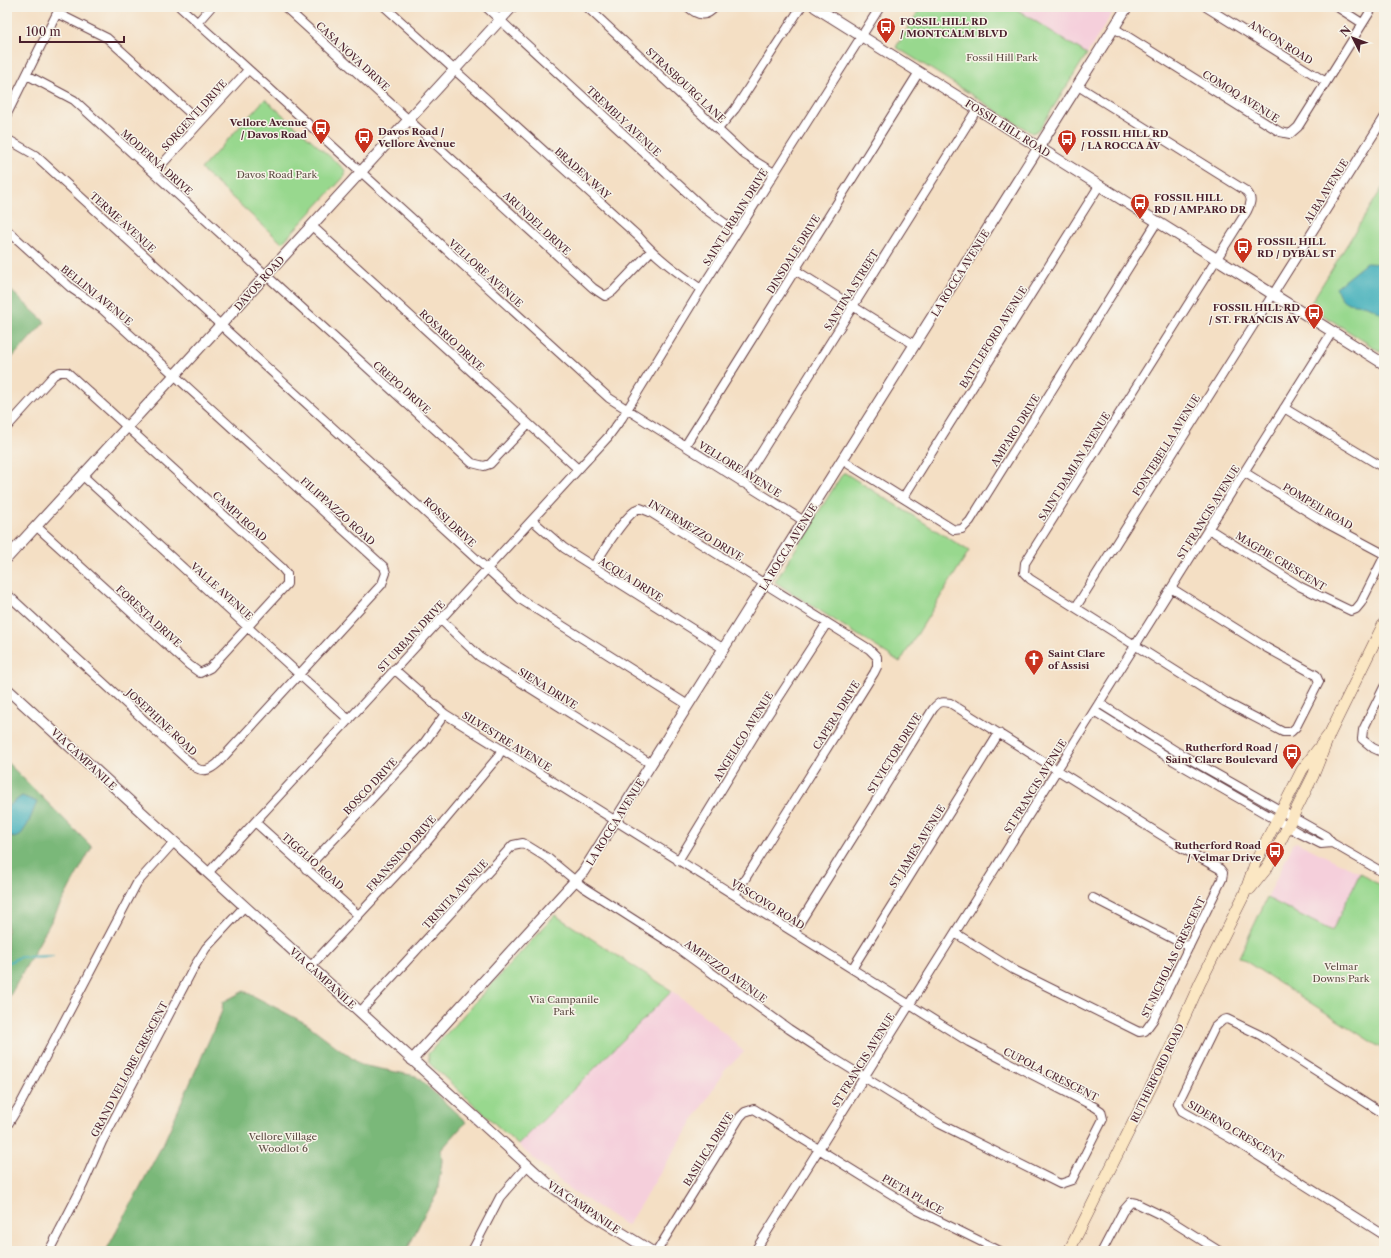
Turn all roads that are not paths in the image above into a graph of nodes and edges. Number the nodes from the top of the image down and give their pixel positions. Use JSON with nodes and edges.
{"nodes":[{"id":1,"x":180,"y":7,"type":"edge"},
{"id":2,"x":212,"y":7,"type":"edge"},
{"id":3,"x":285,"y":7,"type":"edge"},
{"id":4,"x":385,"y":7,"type":"edge"},
{"id":5,"x":486,"y":7,"type":"edge"},
{"id":6,"x":512,"y":7,"type":"edge"},
{"id":7,"x":587,"y":7,"type":"edge"},
{"id":8,"x":688,"y":7,"type":"edge"},
{"id":9,"x":715,"y":7,"type":"edge"},
{"id":10,"x":801,"y":7,"type":"edge"},
{"id":11,"x":815,"y":7,"type":"edge"},
{"id":12,"x":880,"y":7,"type":"edge"},
{"id":13,"x":1127,"y":7,"type":"edge"},
{"id":14,"x":1206,"y":7,"type":"edge"},
{"id":15,"x":1337,"y":7,"type":"edge"},
{"id":16,"x":1373,"y":7,"type":"edge"},
{"id":17,"x":59,"y":10,"type":"edge"},
{"id":18,"x":500,"y":20,"type":"junction"},
{"id":19,"x":197,"y":23,"type":"junction"},
{"id":20,"x":1362,"y":23,"type":"junction"},
{"id":21,"x":1114,"y":28,"type":"junction"},
{"id":22,"x":862,"y":36,"type":"junction"},
{"id":23,"x":248,"y":70,"type":"junction"},
{"id":24,"x":454,"y":70,"type":"junction"},
{"id":25,"x":919,"y":72,"type":"junction"},
{"id":26,"x":26,"y":74,"type":"junction"},
{"id":27,"x":1326,"y":82,"type":"junction"},
{"id":28,"x":1078,"y":86,"type":"junction"},
{"id":29,"x":977,"y":109,"type":"junction"},
{"id":30,"x":7,"y":114,"type":"edge"},
{"id":31,"x":1384,"y":118,"type":"edge"},
{"id":32,"x":408,"y":120,"type":"junction"},
{"id":33,"x":200,"y":122,"type":"junction"},
{"id":34,"x":718,"y":129,"type":"junction"},
{"id":35,"x":7,"y":139,"type":"edge"},
{"id":36,"x":1039,"y":147,"type":"junction"},
{"id":37,"x":360,"y":172,"type":"junction"},
{"id":38,"x":154,"y":173,"type":"junction"},
{"id":39,"x":774,"y":173,"type":"junction"},
{"id":40,"x":1099,"y":186,"type":"junction"},
{"id":41,"x":1157,"y":222,"type":"junction"},
{"id":42,"x":312,"y":226,"type":"junction"},
{"id":43,"x":7,"y":230,"type":"edge"},
{"id":44,"x":737,"y":232,"type":"junction"},
{"id":45,"x":651,"y":251,"type":"junction"},
{"id":46,"x":1216,"y":259,"type":"junction"},
{"id":47,"x":795,"y":270,"type":"junction"},
{"id":48,"x":266,"y":276,"type":"junction"},
{"id":49,"x":701,"y":289,"type":"junction"},
{"id":50,"x":1273,"y":294,"type":"junction"},
{"id":51,"x":853,"y":306,"type":"junction"},
{"id":52,"x":221,"y":325,"type":"junction"},
{"id":53,"x":1332,"y":332,"type":"junction"},
{"id":54,"x":915,"y":345,"type":"junction"},
{"id":55,"x":1384,"y":364,"type":"edge"},
{"id":56,"x":175,"y":375,"type":"junction"},
{"id":57,"x":1284,"y":408,"type":"junction"},
{"id":58,"x":627,"y":410,"type":"junction"},
{"id":59,"x":528,"y":424,"type":"junction"},
{"id":60,"x":7,"y":427,"type":"edge"},
{"id":61,"x":128,"y":427,"type":"junction"},
{"id":62,"x":685,"y":446,"type":"junction"},
{"id":63,"x":842,"y":460,"type":"junction"},
{"id":64,"x":1384,"y":468,"type":"edge"},
{"id":65,"x":578,"y":470,"type":"junction"},
{"id":66,"x":1244,"y":472,"type":"junction"},
{"id":67,"x":83,"y":476,"type":"junction"},
{"id":68,"x":742,"y":482,"type":"junction"},
{"id":69,"x":903,"y":498,"type":"junction"},
{"id":70,"x":532,"y":520,"type":"junction"},
{"id":71,"x":804,"y":521,"type":"junction"},
{"id":72,"x":36,"y":526,"type":"junction"},
{"id":73,"x":1209,"y":529,"type":"junction"},
{"id":74,"x":1384,"y":554,"type":"edge"},
{"id":75,"x":1384,"y":557,"type":"edge"},
{"id":76,"x":7,"y":558,"type":"edge"},
{"id":77,"x":593,"y":567,"type":"junction"},
{"id":78,"x":487,"y":569,"type":"junction"},
{"id":79,"x":765,"y":584,"type":"junction"},
{"id":80,"x":1172,"y":588,"type":"junction"},
{"id":81,"x":7,"y":594,"type":"edge"},
{"id":82,"x":1076,"y":607,"type":"junction"},
{"id":83,"x":440,"y":619,"type":"junction"},
{"id":84,"x":827,"y":623,"type":"junction"},
{"id":85,"x":1384,"y":623,"type":"edge"},
{"id":86,"x":248,"y":628,"type":"junction"},
{"id":87,"x":1136,"y":644,"type":"junction"},
{"id":88,"x":724,"y":649,"type":"junction"},
{"id":89,"x":394,"y":669,"type":"junction"},
{"id":90,"x":300,"y":674,"type":"junction"},
{"id":91,"x":1384,"y":687,"type":"edge"},
{"id":92,"x":7,"y":689,"type":"edge"},
{"id":93,"x":1099,"y":703,"type":"junction"},
{"id":94,"x":688,"y":705,"type":"junction"},
{"id":95,"x":1094,"y":711,"type":"junction"},
{"id":96,"x":445,"y":714,"type":"junction"},
{"id":97,"x":349,"y":720,"type":"junction"},
{"id":98,"x":999,"y":733,"type":"junction"},
{"id":99,"x":1330,"y":733,"type":"junction"},
{"id":100,"x":502,"y":749,"type":"junction"},
{"id":101,"x":1384,"y":753,"type":"edge"},
{"id":102,"x":652,"y":764,"type":"junction"},
{"id":103,"x":1057,"y":770,"type":"junction"},
{"id":104,"x":1280,"y":815,"type":"junction"},
{"id":105,"x":616,"y":821,"type":"junction"},
{"id":106,"x":255,"y":822,"type":"junction"},
{"id":107,"x":1290,"y":822,"type":"junction"},
{"id":108,"x":174,"y":842,"type":"junction"},
{"id":109,"x":678,"y":860,"type":"junction"},
{"id":110,"x":306,"y":869,"type":"junction"},
{"id":111,"x":208,"y":873,"type":"junction"},
{"id":112,"x":1384,"y":873,"type":"edge"},
{"id":113,"x":576,"y":881,"type":"junction"},
{"id":114,"x":735,"y":895,"type":"junction"},
{"id":115,"x":1244,"y":895,"type":"junction"},
{"id":116,"x":1093,"y":898,"type":"dead end"},
{"id":117,"x":244,"y":907,"type":"junction"},
{"id":118,"x":358,"y":915,"type":"junction"},
{"id":119,"x":794,"y":932,"type":"junction"},
{"id":120,"x":956,"y":933,"type":"junction"},
{"id":121,"x":1189,"y":947,"type":"junction"},
{"id":122,"x":310,"y":967,"type":"junction"},
{"id":123,"x":852,"y":969,"type":"junction"},
{"id":124,"x":909,"y":1005,"type":"junction"},
{"id":125,"x":360,"y":1012,"type":"junction"},
{"id":126,"x":412,"y":1060,"type":"junction"},
{"id":127,"x":864,"y":1077,"type":"junction"},
{"id":128,"x":1384,"y":1114,"type":"edge"},
{"id":129,"x":7,"y":1126,"type":"edge"},
{"id":130,"x":819,"y":1149,"type":"junction"},
{"id":131,"x":527,"y":1166,"type":"junction"},
{"id":132,"x":1384,"y":1235,"type":"edge"},
{"id":133,"x":49,"y":1251,"type":"edge"},
{"id":134,"x":472,"y":1251,"type":"edge"},
{"id":135,"x":651,"y":1251,"type":"edge"},
{"id":136,"x":657,"y":1251,"type":"edge"},
{"id":137,"x":755,"y":1251,"type":"edge"},
{"id":138,"x":1000,"y":1251,"type":"edge"},
{"id":139,"x":1069,"y":1251,"type":"edge"},
{"id":140,"x":1102,"y":1251,"type":"edge"},
{"id":141,"x":1219,"y":1251,"type":"edge"}],
"edges":[{"from":1,"to":19,"type":"street","name":"VELLORE AVENUE"},
{"from":2,"to":19,"type":"street"},
{"from":3,"to":32,"type":"street","name":"CASA NOVA DRIVE"},
{"from":4,"to":24,"type":"street","name":"BRADEN WAY"},
{"from":5,"to":18,"type":"street","name":"TREMBLY AVENUE"},
{"from":6,"to":18,"type":"street","name":"DAVOS ROAD"},
{"from":7,"to":34,"type":"street","name":"STRASBOURG LANE"},
{"from":8,"to":9,"type":"street"},
{"from":10,"to":34,"type":"street"},
{"from":11,"to":22,"type":"street","name":"FOSSIL HILL ROAD"},
{"from":12,"to":22,"type":"street","name":"SAINT URBAIN DRIVE"},
{"from":13,"to":21,"type":"street","name":"LA ROCCA AVENUE"},
{"from":14,"to":27,"type":"street","name":"ANCON ROAD"},
{"from":15,"to":20,"type":"street"},
{"from":16,"to":20,"type":"street","name":"COMOQ AVENUE"},
{"from":17,"to":26,"type":"street"},
{"from":17,"to":33,"type":"street"},
{"from":18,"to":24,"type":"street","name":"DAVOS ROAD"},
{"from":18,"to":44,"type":"street","name":"TREMBLY AVENUE"},
{"from":19,"to":23,"type":"street","name":"VELLORE AVENUE"},
{"from":20,"to":27,"type":"street","name":"COMOQ AVENUE"},
{"from":21,"to":27,"type":"street","name":"COMOQ AVENUE"},
{"from":21,"to":28,"type":"street","name":"LA ROCCA AVENUE"},
{"from":22,"to":25,"type":"street","name":"FOSSIL HILL ROAD"},
{"from":22,"to":39,"type":"street","name":"SAINT URBAIN DRIVE"},
{"from":23,"to":33,"type":"street","name":"SORGENTI DRIVE"},
{"from":23,"to":37,"type":"street","name":"VELLORE AVENUE"},
{"from":24,"to":32,"type":"street","name":"DAVOS ROAD"},
{"from":24,"to":45,"type":"street","name":"BRADEN WAY"},
{"from":25,"to":29,"type":"street","name":"FOSSIL HILL ROAD"},
{"from":25,"to":47,"type":"street","name":"DINSDALE DRIVE"},
{"from":26,"to":30,"type":"street"},
{"from":26,"to":38,"type":"street","name":"MODERNA DRIVE"},
{"from":28,"to":36,"type":"street","name":"LA ROCCA AVENUE"},
{"from":28,"to":46,"type":"street"},
{"from":29,"to":36,"type":"street","name":"FOSSIL HILL ROAD"},
{"from":29,"to":51,"type":"street","name":"SANTINA STREET"},
{"from":31,"to":50,"type":"street","name":"ALBA AVENUE"},
{"from":32,"to":37,"type":"street","name":"DAVOS ROAD"},
{"from":32,"to":45,"type":"street","name":"ARUNDEL DRIVE"},
{"from":33,"to":38,"type":"street","name":"SORGENTI DRIVE"},
{"from":34,"to":39,"type":"street","name":"STRASBOURG LANE"},
{"from":35,"to":52,"type":"street","name":"TERME AVENUE"},
{"from":36,"to":40,"type":"street","name":"FOSSIL HILL ROAD"},
{"from":36,"to":54,"type":"street","name":"LA ROCCA AVENUE"},
{"from":37,"to":42,"type":"street","name":"DAVOS ROAD"},
{"from":37,"to":58,"type":"street","name":"VELLORE AVENUE"},
{"from":38,"to":48,"type":"street","name":"MODERNA DRIVE"},
{"from":39,"to":44,"type":"street","name":"SAINT URBAIN DRIVE"},
{"from":40,"to":41,"type":"street","name":"FOSSIL HILL ROAD"},
{"from":40,"to":69,"type":"street","name":"BATTLEFORD AVENUE"},
{"from":41,"to":46,"type":"street","name":"FOSSIL HILL ROAD"},
{"from":41,"to":69,"type":"street","name":"AMPARO DRIVE"},
{"from":42,"to":48,"type":"street","name":"DAVOS ROAD"},
{"from":42,"to":59,"type":"street","name":"ROSARIO DRIVE"},
{"from":43,"to":56,"type":"street","name":"BELLINI AVENUE"},
{"from":44,"to":49,"type":"street","name":"SAINT URBAIN DRIVE"},
{"from":45,"to":49,"type":"street","name":"BRADEN WAY"},
{"from":46,"to":50,"type":"street","name":"FOSSIL HILL ROAD"},
{"from":46,"to":82,"type":"street","name":"SAINT DAMIAN AVENUE"},
{"from":47,"to":51,"type":"street"},
{"from":47,"to":62,"type":"street","name":"DINSDALE DRIVE"},
{"from":48,"to":52,"type":"street","name":"DAVOS ROAD"},
{"from":48,"to":59,"type":"street","name":"CREPO DRIVE"},
{"from":49,"to":58,"type":"street","name":"SAINT URBAIN DRIVE"},
{"from":50,"to":53,"type":"street","name":"FOSSIL HILL ROAD"},
{"from":50,"to":82,"type":"street","name":"FONTEBELLA AVENUE"},
{"from":51,"to":54,"type":"street"},
{"from":51,"to":68,"type":"street","name":"SANTINA STREET"},
{"from":52,"to":56,"type":"street","name":"DAVOS ROAD"},
{"from":52,"to":78,"type":"street","name":"ROSSI DRIVE"},
{"from":53,"to":55,"type":"street","name":"FOSSIL HILL ROAD"},
{"from":53,"to":57,"type":"street","name":"ST FRANCIS AVENUE"},
{"from":54,"to":63,"type":"street","name":"LA ROCCA AVENUE"},
{"from":56,"to":61,"type":"street","name":"DAVOS ROAD"},
{"from":56,"to":90,"type":"street","name":"FILIPPAZZO ROAD"},
{"from":57,"to":64,"type":"street"},
{"from":57,"to":66,"type":"street","name":"ST FRANCIS AVENUE"},
{"from":58,"to":62,"type":"street","name":"VELLORE AVENUE"},
{"from":58,"to":65,"type":"street","name":"ST URBAIN DRIVE"},
{"from":59,"to":65,"type":"street","name":"ROSARIO DRIVE"},
{"from":60,"to":61,"type":"street","name":"CAMPI ROAD"},
{"from":61,"to":67,"type":"street","name":"DAVOS ROAD"},
{"from":61,"to":86,"type":"street","name":"CAMPI ROAD"},
{"from":62,"to":68,"type":"street","name":"VELLORE AVENUE"},
{"from":63,"to":69,"type":"street","name":"AMPARO DRIVE"},
{"from":63,"to":71,"type":"street","name":"LA ROCCA AVENUE"},
{"from":65,"to":70,"type":"street","name":"ST URBAIN DRIVE"},
{"from":66,"to":73,"type":"street","name":"ST FRANCIS AVENUE"},
{"from":66,"to":74,"type":"street","name":"POMPEII ROAD"},
{"from":67,"to":72,"type":"street","name":"DAVOS ROAD"},
{"from":67,"to":86,"type":"street","name":"VALLE AVENUE"},
{"from":68,"to":71,"type":"street","name":"VELLORE AVENUE"},
{"from":70,"to":77,"type":"street","name":"ACQUA DRIVE"},
{"from":70,"to":78,"type":"street","name":"ST URBAIN DRIVE"},
{"from":71,"to":79,"type":"street","name":"LA ROCCA AVENUE"},
{"from":72,"to":76,"type":"street","name":"DAVOS ROAD"},
{"from":72,"to":86,"type":"street","name":"FORESTA DRIVE"},
{"from":73,"to":75,"type":"street","name":"MAGPIE CRESCENT"},
{"from":73,"to":80,"type":"street","name":"ST FRANCIS AVENUE"},
{"from":77,"to":79,"type":"street","name":"INTERMEZZO DRIVE"},
{"from":77,"to":88,"type":"street","name":"ACQUA DRIVE"},
{"from":78,"to":83,"type":"street","name":"ST URBAIN DRIVE"},
{"from":78,"to":94,"type":"street","name":"ROSSI DRIVE"},
{"from":79,"to":84,"type":"street","name":"CAPERA DRIVE"},
{"from":79,"to":88,"type":"street","name":"LA ROCCA AVENUE"},
{"from":80,"to":87,"type":"street","name":"ST FRANCIS AVENUE"},
{"from":80,"to":87,"type":"street","name":"SAINT DAMIAN AVENUE"},
{"from":81,"to":90,"type":"street","name":"JOSEPHINE ROAD"},
{"from":82,"to":87,"type":"street","name":"SAINT DAMIAN AVENUE"},
{"from":83,"to":89,"type":"street","name":"ST URBAIN DRIVE"},
{"from":83,"to":102,"type":"street","name":"SIENA DRIVE"},
{"from":84,"to":109,"type":"street","name":"ANGELICO AVENUE"},
{"from":84,"to":114,"type":"street","name":"CAPERA DRIVE"},
{"from":85,"to":99,"type":"main road","name":"RUTHERFORD ROAD"},
{"from":86,"to":90,"type":"street","name":"VALLE AVENUE"},
{"from":87,"to":93,"type":"street","name":"ST FRANCIS AVENUE"},
{"from":88,"to":94,"type":"street","name":"LA ROCCA AVENUE"},
{"from":89,"to":96,"type":"street","name":"SILVESTRE AVENUE"},
{"from":89,"to":97,"type":"street","name":"ST URBAIN DRIVE"},
{"from":90,"to":97,"type":"street","name":"VALLE AVENUE"},
{"from":91,"to":101,"type":"street"},
{"from":92,"to":108,"type":"street","name":"VIA CAMPANILE"},
{"from":93,"to":95,"type":"street","name":"ST FRANCIS AVENUE"},
{"from":93,"to":104,"type":"street"},
{"from":94,"to":102,"type":"street","name":"LA ROCCA AVENUE"},
{"from":95,"to":103,"type":"street","name":"ST FRANCIS AVENUE"},
{"from":95,"to":104,"type":"street"},
{"from":96,"to":100,"type":"street","name":"SILVESTRE AVENUE"},
{"from":96,"to":110,"type":"street","name":"BOSCO DRIVE"},
{"from":97,"to":106,"type":"street","name":"ST URBAIN DRIVE"},
{"from":98,"to":103,"type":"street","name":"ST VICTOR DRIVE"},
{"from":98,"to":119,"type":"street","name":"ST VICTOR DRIVE"},
{"from":98,"to":123,"type":"street","name":"ST JAMES AVENUE"},
{"from":99,"to":104,"type":"main road","name":"RUTHERFORD ROAD"},
{"from":99,"to":107,"type":"main road","name":"RUTHERFORD ROAD"},
{"from":100,"to":105,"type":"street","name":"SILVESTRE AVENUE"},
{"from":100,"to":118,"type":"street","name":"FRANSSINO DRIVE"},
{"from":102,"to":105,"type":"street","name":"LA ROCCA AVENUE"},
{"from":103,"to":120,"type":"street","name":"ST FRANCIS AVENUE"},
{"from":103,"to":121,"type":"street","name":"ST NICHOLAS CRESCENT"},
{"from":104,"to":107,"type":"street"},
{"from":104,"to":115,"type":"main road","name":"RUTHERFORD ROAD"},
{"from":105,"to":109,"type":"street","name":"VESCOVO ROAD"},
{"from":105,"to":113,"type":"street","name":"LA ROCCA AVENUE"},
{"from":106,"to":110,"type":"street","name":"TIGGLIO ROAD"},
{"from":106,"to":111,"type":"street","name":"ST URBAIN DRIVE"},
{"from":107,"to":112,"type":"street"},
{"from":107,"to":115,"type":"main road","name":"RUTHERFORD ROAD"},
{"from":108,"to":111,"type":"street","name":"VIA CAMPANILE"},
{"from":108,"to":129,"type":"street"},
{"from":109,"to":114,"type":"street","name":"VESCOVO ROAD"},
{"from":110,"to":118,"type":"street","name":"TIGGLIO ROAD"},
{"from":111,"to":117,"type":"street","name":"VIA CAMPANILE"},
{"from":113,"to":125,"type":"street","name":"TRINITA AVENUE"},
{"from":113,"to":126,"type":"street","name":"LA ROCCA AVENUE"},
{"from":113,"to":127,"type":"street","name":"AMPEZZO AVENUE"},
{"from":114,"to":119,"type":"street","name":"VESCOVO ROAD"},
{"from":115,"to":139,"type":"main road","name":"RUTHERFORD ROAD"},
{"from":116,"to":121,"type":"street"},
{"from":117,"to":122,"type":"street","name":"VIA CAMPANILE"},
{"from":117,"to":133,"type":"street","name":"GRAND VELLORE CRESCENT"},
{"from":118,"to":122,"type":"street","name":"FRANSSINO DRIVE"},
{"from":119,"to":123,"type":"street","name":"VESCOVO ROAD"},
{"from":120,"to":121,"type":"street","name":"ST NICHOLAS CRESCENT"},
{"from":120,"to":124,"type":"street","name":"ST FRANCIS AVENUE"},
{"from":122,"to":125,"type":"street","name":"VIA CAMPANILE"},
{"from":123,"to":124,"type":"street","name":"VESCOVO ROAD"},
{"from":124,"to":127,"type":"street","name":"ST FRANCIS AVENUE"},
{"from":124,"to":127,"type":"street","name":"CUPOLA CRESCENT"},
{"from":125,"to":126,"type":"street","name":"VIA CAMPANILE"},
{"from":126,"to":131,"type":"street","name":"VIA CAMPANILE"},
{"from":127,"to":130,"type":"street","name":"ST FRANCIS AVENUE"},
{"from":128,"to":132,"type":"street","name":"SIDERNO CRESCENT"},
{"from":130,"to":136,"type":"street","name":"BASILICA DRIVE"},
{"from":130,"to":137,"type":"street","name":"ST FRANCIS AVENUE"},
{"from":130,"to":138,"type":"street","name":"PIETA PLACE"},
{"from":131,"to":134,"type":"street"},
{"from":131,"to":135,"type":"street","name":"VIA CAMPANILE"},
{"from":140,"to":141,"type":"street"}]}
